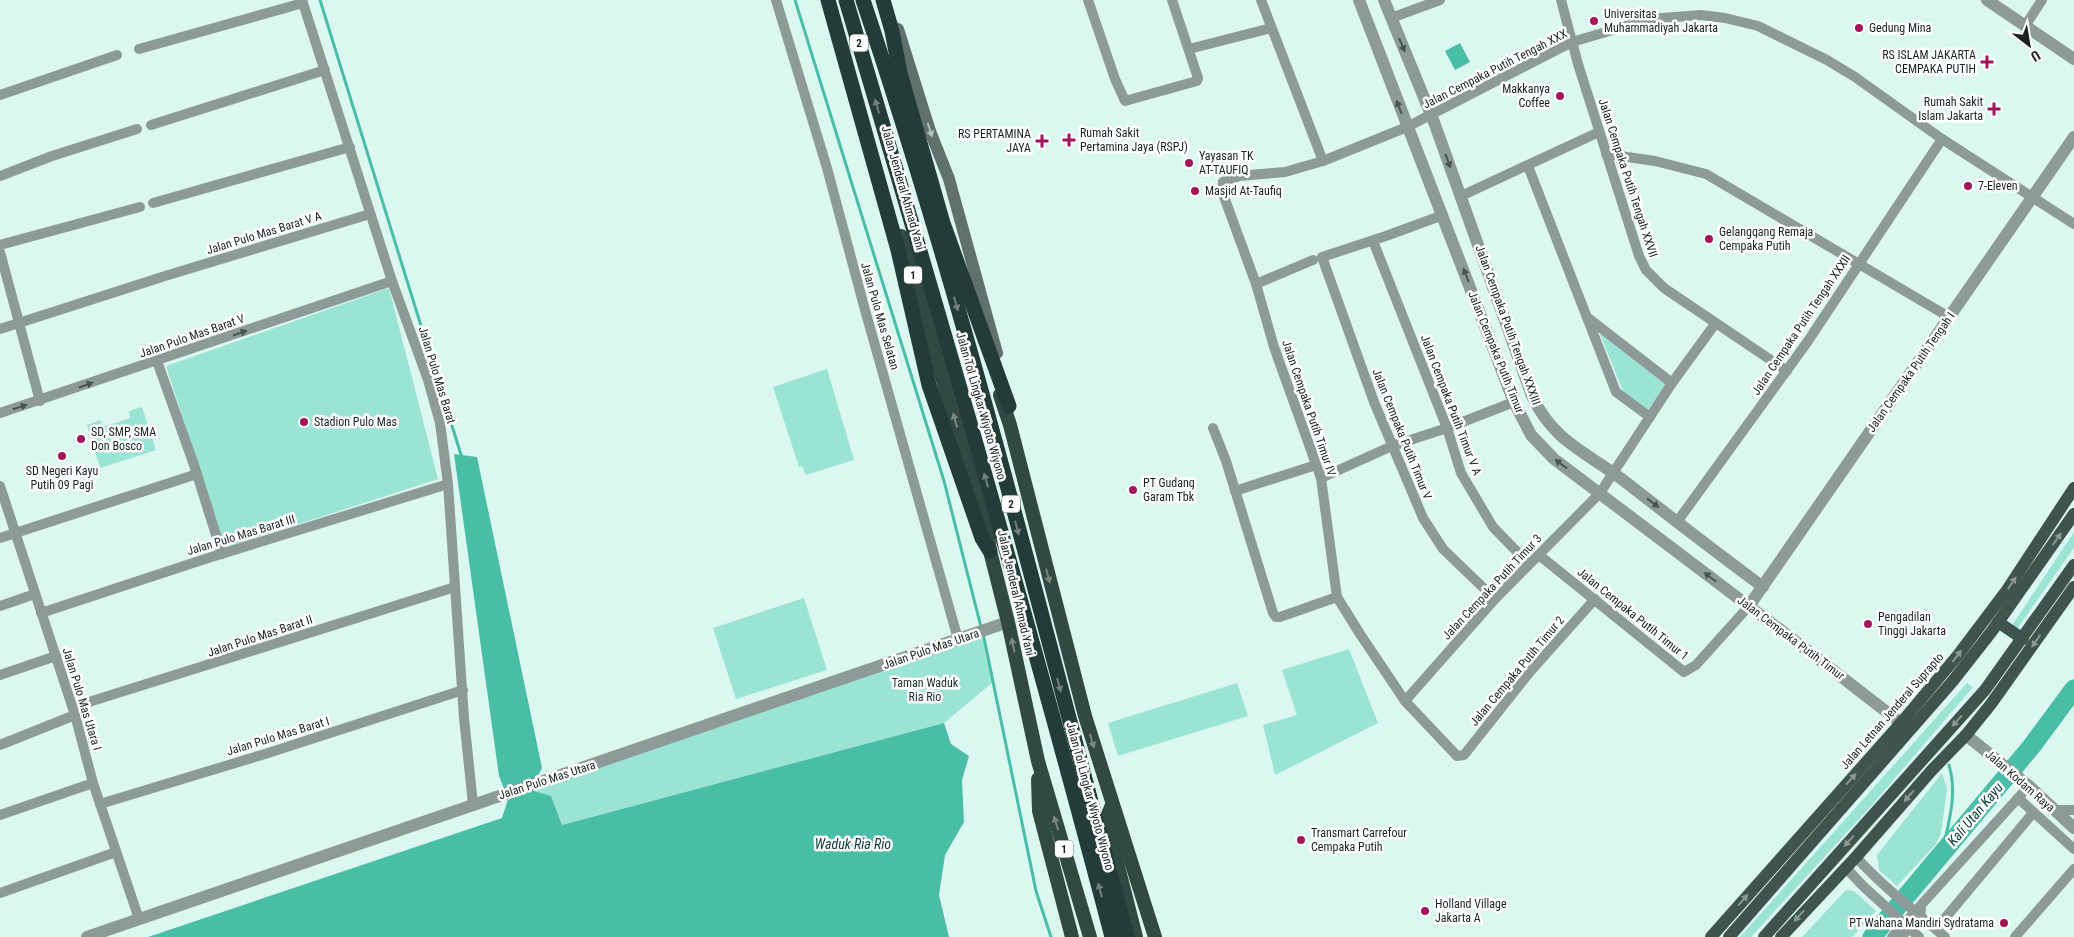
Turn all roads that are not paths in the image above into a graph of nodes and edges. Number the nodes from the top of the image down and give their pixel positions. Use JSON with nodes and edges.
{"nodes":[{"id":1,"x":776,"y":0,"type":"edge"},
{"id":2,"x":828,"y":0,"type":"edge"},
{"id":3,"x":833,"y":0,"type":"edge"},
{"id":4,"x":846,"y":0,"type":"edge"},
{"id":5,"x":863,"y":0,"type":"edge"},
{"id":6,"x":870,"y":0,"type":"edge"},
{"id":7,"x":883,"y":0,"type":"edge"},
{"id":8,"x":889,"y":0,"type":"edge"},
{"id":9,"x":1088,"y":0,"type":"edge"},
{"id":10,"x":1172,"y":0,"type":"edge"},
{"id":11,"x":1261,"y":0,"type":"edge"},
{"id":12,"x":1359,"y":0,"type":"edge"},
{"id":13,"x":1384,"y":0,"type":"edge"},
{"id":14,"x":1440,"y":0,"type":"edge"},
{"id":15,"x":1561,"y":0,"type":"edge"},
{"id":16,"x":1987,"y":0,"type":"edge"},
{"id":17,"x":2042,"y":0,"type":"edge"},
{"id":18,"x":302,"y":2,"type":"edge"},
{"id":19,"x":1391,"y":18,"type":"junction"},
{"id":20,"x":2025,"y":26,"type":"junction"},
{"id":21,"x":1271,"y":28,"type":"junction"},
{"id":22,"x":1572,"y":42,"type":"junction"},
{"id":23,"x":139,"y":49,"type":"dead end"},
{"id":24,"x":1189,"y":49,"type":"junction"},
{"id":25,"x":118,"y":55,"type":"dead end"},
{"id":26,"x":2074,"y":59,"type":"edge"},
{"id":27,"x":325,"y":70,"type":"junction"},
{"id":28,"x":0,"y":95,"type":"edge"},
{"id":29,"x":1428,"y":116,"type":"junction"},
{"id":30,"x":151,"y":125,"type":"dead end"},
{"id":31,"x":1409,"y":126,"type":"junction"},
{"id":32,"x":137,"y":129,"type":"dead end"},
{"id":33,"x":1599,"y":132,"type":"junction"},
{"id":34,"x":2074,"y":137,"type":"edge"},
{"id":35,"x":1942,"y":138,"type":"junction"},
{"id":36,"x":350,"y":147,"type":"junction"},
{"id":37,"x":1606,"y":154,"type":"junction"},
{"id":38,"x":1323,"y":161,"type":"junction"},
{"id":39,"x":1528,"y":166,"type":"junction"},
{"id":40,"x":0,"y":176,"type":"edge"},
{"id":41,"x":1222,"y":185,"type":"joint"},
{"id":42,"x":1461,"y":196,"type":"junction"},
{"id":43,"x":2032,"y":197,"type":"junction"},
{"id":44,"x":152,"y":203,"type":"dead end"},
{"id":45,"x":140,"y":207,"type":"dead end"},
{"id":46,"x":370,"y":214,"type":"junction"},
{"id":47,"x":1443,"y":215,"type":"junction"},
{"id":48,"x":2074,"y":224,"type":"edge"},
{"id":49,"x":1373,"y":241,"type":"junction"},
{"id":50,"x":0,"y":252,"type":"edge"},
{"id":51,"x":1317,"y":258,"type":"junction"},
{"id":52,"x":1857,"y":264,"type":"junction"},
{"id":53,"x":392,"y":281,"type":"junction"},
{"id":54,"x":1256,"y":284,"type":"junction"},
{"id":55,"x":1949,"y":317,"type":"junction"},
{"id":56,"x":1588,"y":318,"type":"junction"},
{"id":57,"x":19,"y":324,"type":"junction"},
{"id":58,"x":1715,"y":324,"type":"junction"},
{"id":59,"x":0,"y":329,"type":"edge"},
{"id":60,"x":157,"y":361,"type":"junction"},
{"id":61,"x":1787,"y":371,"type":"junction"},
{"id":62,"x":1672,"y":383,"type":"junction"},
{"id":63,"x":40,"y":401,"type":"junction"},
{"id":64,"x":1514,"y":402,"type":"junction"},
{"id":65,"x":0,"y":413,"type":"edge"},
{"id":66,"x":1009,"y":413,"type":"junction"},
{"id":67,"x":1650,"y":417,"type":"junction"},
{"id":68,"x":1213,"y":428,"type":"dead end"},
{"id":69,"x":1447,"y":428,"type":"junction"},
{"id":70,"x":1392,"y":446,"type":"junction"},
{"id":71,"x":1316,"y":465,"type":"junction"},
{"id":72,"x":197,"y":474,"type":"junction"},
{"id":73,"x":1612,"y":476,"type":"junction"},
{"id":74,"x":1321,"y":478,"type":"junction"},
{"id":75,"x":448,"y":484,"type":"junction"},
{"id":76,"x":0,"y":486,"type":"edge"},
{"id":77,"x":2074,"y":488,"type":"edge"},
{"id":78,"x":1235,"y":491,"type":"junction"},
{"id":79,"x":1601,"y":491,"type":"junction"},
{"id":80,"x":2074,"y":514,"type":"edge"},
{"id":81,"x":1677,"y":522,"type":"junction"},
{"id":82,"x":16,"y":533,"type":"junction"},
{"id":83,"x":0,"y":538,"type":"edge"},
{"id":84,"x":990,"y":551,"type":"junction"},
{"id":85,"x":222,"y":554,"type":"junction"},
{"id":86,"x":1539,"y":555,"type":"junction"},
{"id":87,"x":1529,"y":564,"type":"junction"},
{"id":88,"x":2074,"y":565,"type":"edge"},
{"id":89,"x":2074,"y":586,"type":"edge"},
{"id":90,"x":455,"y":587,"type":"junction"},
{"id":91,"x":35,"y":594,"type":"junction"},
{"id":92,"x":1338,"y":597,"type":"junction"},
{"id":93,"x":1756,"y":597,"type":"junction"},
{"id":94,"x":1595,"y":599,"type":"junction"},
{"id":95,"x":1495,"y":600,"type":"junction"},
{"id":96,"x":0,"y":606,"type":"edge"},
{"id":97,"x":41,"y":613,"type":"junction"},
{"id":98,"x":1998,"y":622,"type":"junction"},
{"id":99,"x":1004,"y":624,"type":"junction"},
{"id":100,"x":960,"y":639,"type":"junction"},
{"id":101,"x":2023,"y":639,"type":"junction"},
{"id":102,"x":56,"y":656,"type":"junction"},
{"id":103,"x":0,"y":675,"type":"edge"},
{"id":104,"x":463,"y":690,"type":"junction"},
{"id":105,"x":1405,"y":701,"type":"junction"},
{"id":106,"x":74,"y":711,"type":"junction"},
{"id":107,"x":1901,"y":723,"type":"junction"},
{"id":108,"x":1966,"y":735,"type":"junction"},
{"id":109,"x":0,"y":745,"type":"edge"},
{"id":110,"x":1929,"y":753,"type":"junction"},
{"id":111,"x":1457,"y":756,"type":"joint"},
{"id":112,"x":1038,"y":761,"type":"junction"},
{"id":113,"x":1932,"y":770,"type":"junction"},
{"id":114,"x":93,"y":783,"type":"junction"},
{"id":115,"x":2029,"y":786,"type":"junction"},
{"id":116,"x":2018,"y":798,"type":"junction"},
{"id":117,"x":479,"y":802,"type":"junction"},
{"id":118,"x":100,"y":804,"type":"junction"},
{"id":119,"x":1112,"y":805,"type":"junction"},
{"id":120,"x":2054,"y":810,"type":"junction"},
{"id":121,"x":2074,"y":810,"type":"edge"},
{"id":122,"x":2033,"y":813,"type":"junction"},
{"id":123,"x":0,"y":815,"type":"edge"},
{"id":124,"x":2074,"y":828,"type":"edge"},
{"id":125,"x":1807,"y":847,"type":"junction"},
{"id":126,"x":2074,"y":849,"type":"edge"},
{"id":127,"x":116,"y":852,"type":"junction"},
{"id":128,"x":1784,"y":854,"type":"junction"},
{"id":129,"x":1856,"y":857,"type":"junction"},
{"id":130,"x":1845,"y":867,"type":"junction"},
{"id":131,"x":2074,"y":869,"type":"edge"},
{"id":132,"x":0,"y":893,"type":"edge"},
{"id":133,"x":1913,"y":911,"type":"junction"},
{"id":134,"x":139,"y":919,"type":"junction"},
{"id":135,"x":1906,"y":926,"type":"junction"},
{"id":136,"x":1936,"y":929,"type":"junction"},
{"id":137,"x":1090,"y":936,"type":"edge"},
{"id":138,"x":87,"y":937,"type":"edge"},
{"id":139,"x":1072,"y":937,"type":"edge"},
{"id":140,"x":1112,"y":937,"type":"edge"},
{"id":141,"x":1127,"y":937,"type":"edge"},
{"id":142,"x":1136,"y":937,"type":"edge"},
{"id":143,"x":1155,"y":937,"type":"edge"},
{"id":144,"x":1711,"y":937,"type":"edge"},
{"id":145,"x":1729,"y":937,"type":"edge"},
{"id":146,"x":1764,"y":937,"type":"edge"},
{"id":147,"x":1781,"y":937,"type":"edge"},
{"id":148,"x":1892,"y":937,"type":"edge"},
{"id":149,"x":1902,"y":937,"type":"edge"},
{"id":150,"x":1919,"y":937,"type":"edge"},
{"id":151,"x":1945,"y":937,"type":"edge"},
{"id":152,"x":2015,"y":937,"type":"edge"}],
"edges":[{"from":1,"to":100,"type":"street","name":"Jalan Pulo Mas Selatan"},
{"from":2,"to":84,"type":"highway"},
{"from":84,"to":3,"type":"highway","name":"Jalan Jenderal Ahmad Yani","number":"1","one_way":true},
{"from":140,"to":4,"type":"highway","name":"Jalan Tol Lingkar Wiyoto Wiyono","number":"2","one_way":true},
{"from":5,"to":141,"type":"highway","name":"Jalan Tol Lingkar Wiyoto Wiyono","number":"2","one_way":true},
{"from":6,"to":66,"type":"highway","name":"Jalan Jenderal Ahmad Yani"},
{"from":7,"to":66,"type":"highway"},
{"from":8,"to":66,"type":"main road","name":"Jalan Jenderal Ahmad Yani","one_way":true},
{"from":9,"to":24,"type":"street"},
{"from":10,"to":24,"type":"street"},
{"from":11,"to":21,"type":"street"},
{"from":31,"to":12,"type":"street","name":"Jalan Cempaka Putih Timur","one_way":true},
{"from":13,"to":19,"type":"street","name":"Jalan Cempaka Putih Tengah XXXIII"},
{"from":14,"to":19,"type":"street"},
{"from":15,"to":22,"type":"street","name":"Jalan Cempaka Putih Tengah XXVII"},
{"from":16,"to":20,"type":"street"},
{"from":17,"to":20,"type":"street"},
{"from":18,"to":23,"type":"street"},
{"from":18,"to":27,"type":"street","name":"Jalan Pulo Mas Barat"},
{"from":19,"to":29,"type":"street","name":"Jalan Cempaka Putih Tengah XXXIII","one_way":true},
{"from":20,"to":26,"type":"street"},
{"from":21,"to":24,"type":"street"},
{"from":21,"to":38,"type":"street"},
{"from":22,"to":29,"type":"street","name":"Jalan Cempaka Putih Tengah XXX"},
{"from":22,"to":33,"type":"street","name":"Jalan Cempaka Putih Tengah XXVII"},
{"from":22,"to":35,"type":"street","name":"Jalan Cempaka Putih Tengah XXX"},
{"from":25,"to":28,"type":"street"},
{"from":27,"to":30,"type":"street"},
{"from":27,"to":36,"type":"street","name":"Jalan Pulo Mas Barat"},
{"from":29,"to":31,"type":"street","name":"Jalan Cempaka Putih Tengah XXX"},
{"from":29,"to":42,"type":"street","name":"Jalan Cempaka Putih Tengah XXXIII","one_way":true},
{"from":31,"to":38,"type":"street","name":"Jalan Cempaka Putih Tengah XXX"},
{"from":31,"to":47,"type":"street","name":"Jalan Cempaka Putih Timur"},
{"from":32,"to":40,"type":"street"},
{"from":33,"to":37,"type":"street","name":"Jalan Cempaka Putih Tengah XXVII"},
{"from":33,"to":39,"type":"street"},
{"from":34,"to":43,"type":"street","name":"Jalan Cempaka Putih Tengah I"},
{"from":35,"to":43,"type":"street","name":"Jalan Cempaka Putih Tengah XXX"},
{"from":35,"to":52,"type":"street","name":"Jalan Cempaka Putih Tengah XXXII"},
{"from":36,"to":44,"type":"street"},
{"from":36,"to":46,"type":"street","name":"Jalan Pulo Mas Barat"},
{"from":37,"to":52,"type":"street"},
{"from":37,"to":58,"type":"street","name":"Jalan Cempaka Putih Tengah XXVII"},
{"from":38,"to":41,"type":"street","name":"Jalan Cempaka Putih Tengah XXX"},
{"from":39,"to":42,"type":"street"},
{"from":39,"to":56,"type":"street"},
{"from":41,"to":54,"type":"street","name":"Jalan Cempaka Putih Timur IV"},
{"from":42,"to":73,"type":"street","name":"Jalan Cempaka Putih Tengah XXXIII"},
{"from":43,"to":48,"type":"street","name":"Jalan Cempaka Putih Tengah XXX"},
{"from":43,"to":55,"type":"street","name":"Jalan Cempaka Putih Tengah I"},
{"from":45,"to":50,"type":"street"},
{"from":46,"to":53,"type":"street","name":"Jalan Pulo Mas Barat"},
{"from":46,"to":57,"type":"street","name":"Jalan Pulo Mas Barat V A"},
{"from":47,"to":49,"type":"street"},
{"from":64,"to":47,"type":"street","name":"Jalan Cempaka Putih Timur","one_way":true},
{"from":49,"to":51,"type":"street"},
{"from":49,"to":69,"type":"street","name":"Jalan Cempaka Putih Timur V A"},
{"from":50,"to":57,"type":"street"},
{"from":51,"to":54,"type":"street"},
{"from":51,"to":70,"type":"street","name":"Jalan Cempaka Putih Timur V"},
{"from":52,"to":55,"type":"street"},
{"from":52,"to":61,"type":"street","name":"Jalan Cempaka Putih Tengah XXXII"},
{"from":60,"to":53,"type":"street","name":"Jalan Pulo Mas Barat V","one_way":true},
{"from":53,"to":75,"type":"street","name":"Jalan Pulo Mas Barat"},
{"from":54,"to":71,"type":"street","name":"Jalan Cempaka Putih Timur IV"},
{"from":55,"to":93,"type":"street","name":"Jalan Cempaka Putih Tengah I"},
{"from":56,"to":62,"type":"street"},
{"from":56,"to":67,"type":"street"},
{"from":57,"to":59,"type":"street","name":"Jalan Pulo Mas Barat V A"},
{"from":57,"to":63,"type":"street"},
{"from":58,"to":61,"type":"street","name":"Jalan Cempaka Putih Tengah XXVII"},
{"from":58,"to":62,"type":"street","name":"Jalan Cempaka Putih Timur 3"},
{"from":63,"to":60,"type":"street","name":"Jalan Pulo Mas Barat V","one_way":true},
{"from":60,"to":72,"type":"street"},
{"from":61,"to":81,"type":"street","name":"Jalan Cempaka Putih Tengah XXXII"},
{"from":62,"to":67,"type":"street","name":"Jalan Cempaka Putih Timur 3"},
{"from":65,"to":63,"type":"street","name":"Jalan Pulo Mas Barat V","one_way":true},
{"from":64,"to":69,"type":"street"},
{"from":79,"to":64,"type":"street","name":"Jalan Cempaka Putih Timur","one_way":true},
{"from":66,"to":119,"type":"highway","name":"Jalan Jenderal Ahmad Yani","one_way":true},
{"from":67,"to":73,"type":"street","name":"Jalan Cempaka Putih Timur 3"},
{"from":68,"to":78,"type":"street"},
{"from":69,"to":70,"type":"street"},
{"from":69,"to":87,"type":"street","name":"Jalan Cempaka Putih Timur V A"},
{"from":70,"to":74,"type":"street"},
{"from":70,"to":95,"type":"street","name":"Jalan Cempaka Putih Timur V"},
{"from":71,"to":74,"type":"street","name":"Jalan Cempaka Putih Timur IV"},
{"from":71,"to":78,"type":"street"},
{"from":72,"to":82,"type":"street"},
{"from":72,"to":85,"type":"street"},
{"from":73,"to":79,"type":"street","name":"Jalan Cempaka Putih Timur 3"},
{"from":73,"to":81,"type":"street","name":"Jalan Cempaka Putih Tengah XXXIII","one_way":true},
{"from":74,"to":92,"type":"street","name":"Jalan Cempaka Putih Timur IV"},
{"from":75,"to":85,"type":"street","name":"Jalan Pulo Mas Barat III"},
{"from":75,"to":90,"type":"street","name":"Jalan Pulo Mas Barat"},
{"from":76,"to":82,"type":"street","name":"Jalan Pulo Mas Utara I"},
{"from":107,"to":77,"type":"main road","name":"Jalan Letnan Jenderal Suprapto","one_way":true},
{"from":78,"to":92,"type":"street"},
{"from":79,"to":86,"type":"street","name":"Jalan Cempaka Putih Timur 3"},
{"from":93,"to":79,"type":"street","name":"Jalan Cempaka Putih Timur","one_way":true},
{"from":98,"to":80,"type":"main road","name":"Jalan Letnan Jenderal Suprapto","one_way":true},
{"from":81,"to":93,"type":"street","name":"Jalan Cempaka Putih Tengah XXXIII"},
{"from":82,"to":83,"type":"street"},
{"from":82,"to":91,"type":"street","name":"Jalan Pulo Mas Utara I"},
{"from":84,"to":99,"type":"highway","name":"Jalan Jenderal Ahmad Yani","number":"1"},
{"from":85,"to":97,"type":"street","name":"Jalan Pulo Mas Barat III"},
{"from":86,"to":87,"type":"street","name":"Jalan Cempaka Putih Timur 3"},
{"from":86,"to":94,"type":"street","name":"Jalan Cempaka Putih Timur 1"},
{"from":87,"to":95,"type":"street","name":"Jalan Cempaka Putih Timur 3"},
{"from":88,"to":101,"type":"main road"},
{"from":89,"to":108,"type":"main road","one_way":true},
{"from":90,"to":104,"type":"street","name":"Jalan Pulo Mas Barat"},
{"from":90,"to":106,"type":"street","name":"Jalan Pulo Mas Barat II"},
{"from":91,"to":96,"type":"street"},
{"from":91,"to":97,"type":"street","name":"Jalan Pulo Mas Utara I"},
{"from":92,"to":105,"type":"street","name":"Jalan Cempaka Putih Timur IV"},
{"from":93,"to":94,"type":"street","name":"Jalan Cempaka Putih Timur 1"},
{"from":93,"to":107,"type":"street","name":"Jalan Cempaka Putih Timur"},
{"from":94,"to":111,"type":"street","name":"Jalan Cempaka Putih Timur 2"},
{"from":95,"to":105,"type":"street","name":"Jalan Cempaka Putih Timur 3"},
{"from":97,"to":102,"type":"street","name":"Jalan Pulo Mas Utara I"},
{"from":98,"to":101,"type":"main road"},
{"from":98,"to":125,"type":"main road","name":"Jalan Letnan Jenderal Suprapto"},
{"from":99,"to":100,"type":"street","name":"Jalan Pulo Mas Utara"},
{"from":112,"to":99,"type":"highway","name":"Jalan Jenderal Ahmad Yani","number":"1","one_way":true},
{"from":100,"to":117,"type":"street","name":"Jalan Pulo Mas Utara"},
{"from":101,"to":110,"type":"main road","one_way":true},
{"from":102,"to":103,"type":"street"},
{"from":102,"to":106,"type":"street","name":"Jalan Pulo Mas Utara I"},
{"from":104,"to":117,"type":"street","name":"Jalan Pulo Mas Barat"},
{"from":104,"to":118,"type":"street","name":"Jalan Pulo Mas Barat I"},
{"from":105,"to":111,"type":"street","name":"Jalan Cempaka Putih Timur IV"},
{"from":106,"to":109,"type":"street","name":"Jalan Pulo Mas Barat II"},
{"from":106,"to":114,"type":"street","name":"Jalan Pulo Mas Utara I"},
{"from":128,"to":107,"type":"main road","name":"Jalan Letnan Jenderal Suprapto","one_way":true},
{"from":108,"to":113,"type":"main road"},
{"from":108,"to":115,"type":"street","name":"Jalan Kodam Raya"},
{"from":110,"to":113,"type":"main road"},
{"from":110,"to":146,"type":"main road","one_way":true},
{"from":137,"to":112,"type":"highway","name":"Jalan Jenderal Ahmad Yani","number":"1","one_way":true},
{"from":112,"to":139,"type":"highway"},
{"from":113,"to":129,"type":"main road","one_way":true},
{"from":114,"to":118,"type":"street","name":"Jalan Pulo Mas Utara I"},
{"from":114,"to":123,"type":"street"},
{"from":115,"to":116,"type":"street"},
{"from":115,"to":120,"type":"street","name":"Jalan Kodam Raya"},
{"from":116,"to":122,"type":"street"},
{"from":116,"to":133,"type":"street"},
{"from":117,"to":134,"type":"street","name":"Jalan Pulo Mas Utara"},
{"from":118,"to":127,"type":"street","name":"Jalan Pulo Mas Utara I"},
{"from":119,"to":142,"type":"highway","name":"Jalan Jenderal Ahmad Yani"},
{"from":119,"to":143,"type":"highway","name":"Jalan Jenderal Ahmad Yani"},
{"from":120,"to":121,"type":"street"},
{"from":120,"to":124,"type":"street","name":"Jalan Kodam Raya"},
{"from":122,"to":126,"type":"street"},
{"from":122,"to":136,"type":"street"},
{"from":125,"to":128,"type":"main road"},
{"from":125,"to":145,"type":"main road","name":"Jalan Letnan Jenderal Suprapto"},
{"from":127,"to":132,"type":"street"},
{"from":127,"to":134,"type":"street","name":"Jalan Pulo Mas Utara I"},
{"from":144,"to":128,"type":"main road","name":"Jalan Letnan Jenderal Suprapto","one_way":true},
{"from":129,"to":130,"type":"main road"},
{"from":129,"to":133,"type":"street"},
{"from":130,"to":135,"type":"street"},
{"from":130,"to":147,"type":"main road","one_way":true},
{"from":131,"to":152,"type":"street"},
{"from":133,"to":135,"type":"street"},
{"from":133,"to":136,"type":"street"},
{"from":134,"to":138,"type":"street","name":"Jalan Pulo Mas Utara"},
{"from":135,"to":148,"type":"street"},
{"from":135,"to":149,"type":"street"},
{"from":135,"to":150,"type":"street"},
{"from":136,"to":151,"type":"street"}]}
